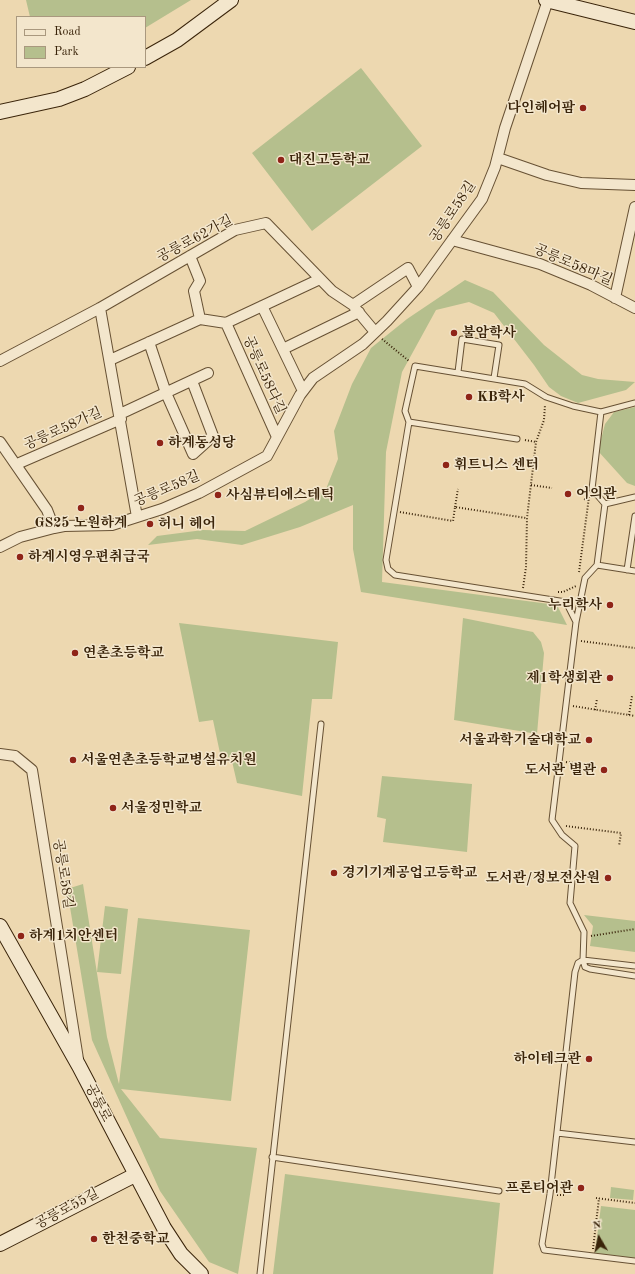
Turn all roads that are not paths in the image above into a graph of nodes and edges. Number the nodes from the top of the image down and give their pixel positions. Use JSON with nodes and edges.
{"nodes":[{"id":1,"x":232,"y":0,"type":"edge"},
{"id":2,"x":547,"y":0,"type":"edge"},
{"id":3,"x":635,"y":22,"type":"edge"},
{"id":4,"x":146,"y":57,"type":"edge"},
{"id":5,"x":126,"y":68,"type":"edge"},
{"id":6,"x":0,"y":112,"type":"edge"},
{"id":7,"x":498,"y":158,"type":"junction"},
{"id":8,"x":635,"y":185,"type":"edge"},
{"id":9,"x":635,"y":207,"type":"edge"},
{"id":10,"x":452,"y":240,"type":"junction"},
{"id":11,"x":190,"y":256,"type":"junction"},
{"id":12,"x":320,"y":279,"type":"junction"},
{"id":13,"x":418,"y":287,"type":"junction"},
{"id":14,"x":615,"y":298,"type":"junction"},
{"id":15,"x":262,"y":306,"type":"junction"},
{"id":16,"x":100,"y":308,"type":"junction"},
{"id":17,"x":356,"y":308,"type":"junction"},
{"id":18,"x":635,"y":308,"type":"edge"},
{"id":19,"x":200,"y":319,"type":"junction"},
{"id":20,"x":226,"y":323,"type":"junction"},
{"id":21,"x":375,"y":332,"type":"junction"},
{"id":22,"x":149,"y":342,"type":"junction"},
{"id":23,"x":283,"y":349,"type":"junction"},
{"id":24,"x":110,"y":360,"type":"junction"},
{"id":25,"x":0,"y":361,"type":"edge"},
{"id":26,"x":458,"y":372,"type":"junction"},
{"id":27,"x":208,"y":373,"type":"dead end"},
{"id":28,"x":494,"y":378,"type":"junction"},
{"id":29,"x":192,"y":381,"type":"junction"},
{"id":30,"x":303,"y":390,"type":"junction"},
{"id":31,"x":166,"y":393,"type":"junction"},
{"id":32,"x":635,"y":403,"type":"edge"},
{"id":33,"x":601,"y":412,"type":"junction"},
{"id":34,"x":120,"y":416,"type":"junction"},
{"id":35,"x":409,"y":422,"type":"junction"},
{"id":36,"x":277,"y":438,"type":"junction"},
{"id":37,"x":517,"y":439,"type":"road end"},
{"id":38,"x":0,"y":442,"type":"edge"},
{"id":39,"x":17,"y":464,"type":"junction"},
{"id":40,"x":635,"y":497,"type":"edge"},
{"id":41,"x":605,"y":504,"type":"junction"},
{"id":42,"x":635,"y":516,"type":"edge"},
{"id":43,"x":137,"y":517,"type":"junction"},
{"id":44,"x":54,"y":528,"type":"junction"},
{"id":45,"x":0,"y":547,"type":"edge"},
{"id":46,"x":597,"y":565,"type":"junction"},
{"id":47,"x":627,"y":570,"type":"junction"},
{"id":48,"x":635,"y":571,"type":"edge"},
{"id":49,"x":576,"y":622,"type":"junction"},
{"id":50,"x":321,"y":724,"type":"dead end"},
{"id":51,"x":0,"y":754,"type":"edge"},
{"id":52,"x":0,"y":926,"type":"edge"},
{"id":53,"x":583,"y":960,"type":"junction"},
{"id":54,"x":635,"y":966,"type":"edge"},
{"id":55,"x":635,"y":976,"type":"edge"},
{"id":56,"x":79,"y":1066,"type":"junction"},
{"id":57,"x":557,"y":1132,"type":"junction"},
{"id":58,"x":635,"y":1142,"type":"edge"},
{"id":59,"x":272,"y":1156,"type":"junction"},
{"id":60,"x":135,"y":1175,"type":"junction"},
{"id":61,"x":499,"y":1191,"type":"dead end"},
{"id":62,"x":0,"y":1244,"type":"edge"},
{"id":63,"x":635,"y":1261,"type":"edge"},
{"id":64,"x":201,"y":1274,"type":"edge"},
{"id":65,"x":260,"y":1274,"type":"edge"}],
"edges":[{"from":1,"to":4,"type":"street"},
{"from":2,"to":3,"type":"street"},
{"from":2,"to":7,"type":"street","name":"공릉로58길"},
{"from":5,"to":6,"type":"street"},
{"from":7,"to":8,"type":"street"},
{"from":7,"to":10,"type":"street","name":"공릉로58길"},
{"from":9,"to":14,"type":"street"},
{"from":10,"to":13,"type":"street","name":"공릉로58길"},
{"from":10,"to":14,"type":"street","name":"공릉로58마길"},
{"from":11,"to":12,"type":"street","name":"공릉로62가길"},
{"from":11,"to":16,"type":"street","name":"공릉로62가길"},
{"from":11,"to":19,"type":"street"},
{"from":12,"to":15,"type":"street"},
{"from":12,"to":17,"type":"street","name":"공릉로62가길"},
{"from":13,"to":17,"type":"street"},
{"from":13,"to":21,"type":"street","name":"공릉로58길"},
{"from":14,"to":18,"type":"street","name":"공릉로58마길"},
{"from":15,"to":20,"type":"street"},
{"from":15,"to":23,"type":"street"},
{"from":16,"to":24,"type":"street"},
{"from":16,"to":25,"type":"street","name":"공릉로62가길"},
{"from":17,"to":21,"type":"street","name":"공릉로62가길"},
{"from":17,"to":23,"type":"street"},
{"from":19,"to":20,"type":"street"},
{"from":19,"to":22,"type":"street"},
{"from":20,"to":36,"type":"street","name":"공릉로58다길"},
{"from":21,"to":30,"type":"street","name":"공릉로58길"},
{"from":22,"to":24,"type":"street"},
{"from":22,"to":31,"type":"street"},
{"from":23,"to":30,"type":"street"},
{"from":24,"to":34,"type":"street"},
{"from":26,"to":28,"type":"lane"},
{"from":26,"to":28,"type":"lane"},
{"from":26,"to":35,"type":"lane"},
{"from":27,"to":29,"type":"street","name":"공릉로58가길"},
{"from":28,"to":33,"type":"lane"},
{"from":29,"to":31,"type":"street","name":"공릉로58가길"},
{"from":29,"to":31,"type":"street"},
{"from":30,"to":36,"type":"street","name":"공릉로58길"},
{"from":31,"to":34,"type":"street","name":"공릉로58가길"},
{"from":32,"to":33,"type":"lane"},
{"from":33,"to":41,"type":"lane"},
{"from":34,"to":39,"type":"street","name":"공릉로58가길"},
{"from":34,"to":43,"type":"street"},
{"from":35,"to":37,"type":"lane"},
{"from":35,"to":49,"type":"lane"},
{"from":36,"to":43,"type":"street","name":"공릉로58길"},
{"from":38,"to":39,"type":"street","name":"공릉로58가길"},
{"from":39,"to":44,"type":"street","name":"공릉로58가길"},
{"from":40,"to":41,"type":"lane"},
{"from":41,"to":46,"type":"lane"},
{"from":42,"to":47,"type":"lane"},
{"from":43,"to":44,"type":"street","name":"공릉로58길"},
{"from":44,"to":45,"type":"street","name":"공릉로58길"},
{"from":46,"to":47,"type":"lane"},
{"from":46,"to":49,"type":"lane"},
{"from":47,"to":48,"type":"lane"},
{"from":49,"to":53,"type":"lane"},
{"from":50,"to":59,"type":"lane"},
{"from":51,"to":56,"type":"street","name":"공릉로58길"},
{"from":52,"to":56,"type":"street","name":"공릉로"},
{"from":53,"to":54,"type":"lane"},
{"from":53,"to":55,"type":"lane"},
{"from":53,"to":57,"type":"lane"},
{"from":56,"to":60,"type":"street","name":"공릉로"},
{"from":57,"to":58,"type":"lane"},
{"from":57,"to":63,"type":"lane"},
{"from":59,"to":61,"type":"lane"},
{"from":59,"to":65,"type":"lane"},
{"from":60,"to":62,"type":"street","name":"공릉로55길"},
{"from":60,"to":64,"type":"street","name":"공릉로"}]}
